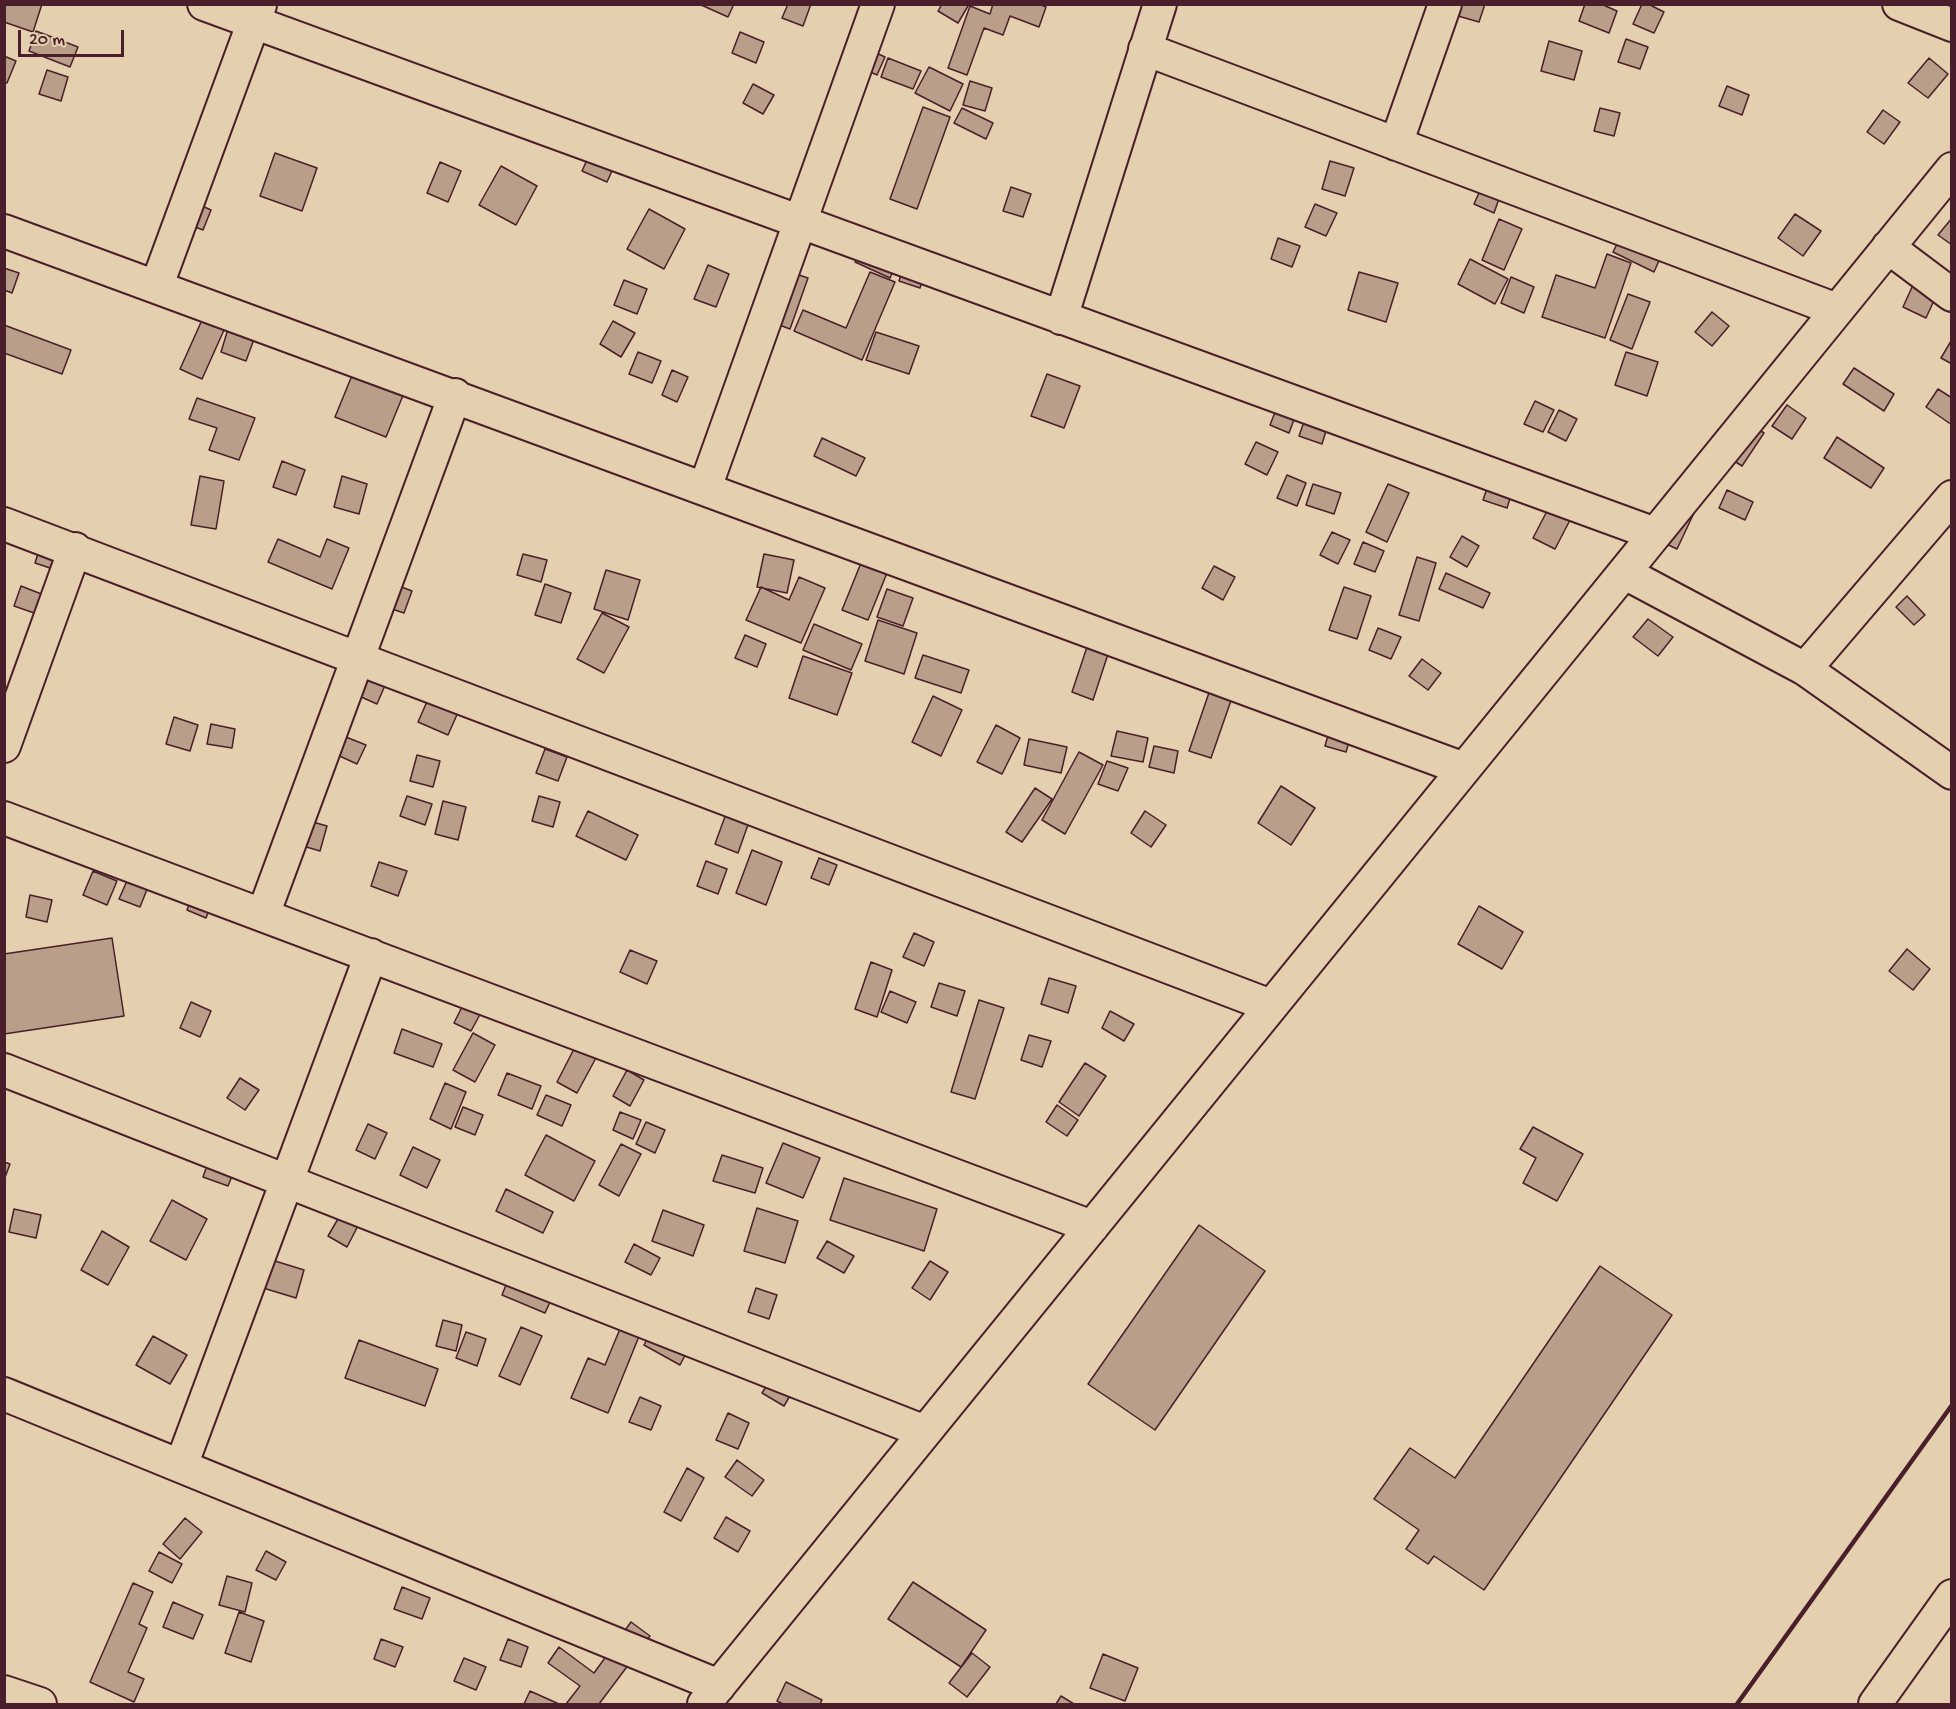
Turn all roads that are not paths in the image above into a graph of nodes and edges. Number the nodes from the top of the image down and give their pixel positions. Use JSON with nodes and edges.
{"nodes":[{"id":1,"x":204,"y":4,"type":"edge"},
{"id":2,"x":878,"y":4,"type":"edge"},
{"id":3,"x":1160,"y":4,"type":"edge"},
{"id":4,"x":1446,"y":4,"type":"edge"},
{"id":5,"x":1899,"y":4,"type":"edge"},
{"id":6,"x":256,"y":14,"type":"edge"},
{"id":7,"x":1952,"y":25,"type":"edge"},
{"id":8,"x":1145,"y":49,"type":"junction"},
{"id":9,"x":1396,"y":144,"type":"junction"},
{"id":10,"x":1952,"y":169,"type":"edge"},
{"id":11,"x":800,"y":222,"type":"junction"},
{"id":12,"x":4,"y":231,"type":"edge"},
{"id":13,"x":1888,"y":247,"type":"junction"},
{"id":14,"x":157,"y":285,"type":"junction"},
{"id":15,"x":1952,"y":295,"type":"edge"},
{"id":16,"x":1837,"y":310,"type":"junction"},
{"id":17,"x":1060,"y":318,"type":"junction"},
{"id":18,"x":455,"y":396,"type":"junction"},
{"id":19,"x":705,"y":488,"type":"junction"},
{"id":20,"x":1952,"y":497,"type":"edge"},
{"id":21,"x":4,"y":524,"type":"edge"},
{"id":22,"x":1655,"y":534,"type":"junction"},
{"id":23,"x":75,"y":549,"type":"junction"},
{"id":24,"x":1625,"y":573,"type":"junction"},
{"id":25,"x":358,"y":658,"type":"junction"},
{"id":26,"x":1805,"y":669,"type":"junction"},
{"id":27,"x":4,"y":746,"type":"edge"},
{"id":28,"x":1464,"y":769,"type":"junction"},
{"id":29,"x":1952,"y":773,"type":"edge"},
{"id":30,"x":4,"y":818,"type":"edge"},
{"id":31,"x":263,"y":915,"type":"junction"},
{"id":32,"x":371,"y":955,"type":"junction"},
{"id":33,"x":1271,"y":1006,"type":"junction"},
{"id":34,"x":4,"y":1070,"type":"edge"},
{"id":35,"x":287,"y":1181,"type":"junction"},
{"id":36,"x":1092,"y":1227,"type":"junction"},
{"id":37,"x":4,"y":1394,"type":"edge"},
{"id":38,"x":925,"y":1432,"type":"junction"},
{"id":39,"x":181,"y":1466,"type":"junction"},
{"id":40,"x":1952,"y":1596,"type":"edge"},
{"id":41,"x":4,"y":1692,"type":"edge"},
{"id":42,"x":711,"y":1695,"type":"edge"},
{"id":43,"x":40,"y":1704,"type":"edge"},
{"id":44,"x":1875,"y":1704,"type":"edge"}],
"edges":[{"from":1,"to":6,"type":"street"},
{"from":2,"to":11,"type":"street"},
{"from":3,"to":8,"type":"street"},
{"from":4,"to":9,"type":"street"},
{"from":5,"to":7,"type":"street"},
{"from":6,"to":11,"type":"street"},
{"from":6,"to":14,"type":"street"},
{"from":8,"to":9,"type":"street"},
{"from":8,"to":17,"type":"street"},
{"from":9,"to":16,"type":"street"},
{"from":10,"to":13,"type":"street"},
{"from":11,"to":17,"type":"street"},
{"from":11,"to":19,"type":"street"},
{"from":12,"to":14,"type":"street"},
{"from":13,"to":15,"type":"street"},
{"from":13,"to":16,"type":"street"},
{"from":14,"to":18,"type":"street"},
{"from":16,"to":22,"type":"street"},
{"from":17,"to":22,"type":"street"},
{"from":18,"to":19,"type":"street"},
{"from":18,"to":25,"type":"street"},
{"from":19,"to":28,"type":"street"},
{"from":20,"to":26,"type":"street"},
{"from":21,"to":23,"type":"street"},
{"from":22,"to":24,"type":"street"},
{"from":23,"to":25,"type":"street"},
{"from":23,"to":27,"type":"street"},
{"from":24,"to":26,"type":"street"},
{"from":24,"to":28,"type":"street"},
{"from":25,"to":31,"type":"street"},
{"from":25,"to":33,"type":"street"},
{"from":26,"to":29,"type":"street"},
{"from":28,"to":33,"type":"street"},
{"from":30,"to":31,"type":"street"},
{"from":31,"to":32,"type":"street"},
{"from":32,"to":35,"type":"street"},
{"from":32,"to":36,"type":"street"},
{"from":33,"to":36,"type":"street"},
{"from":34,"to":35,"type":"street"},
{"from":35,"to":38,"type":"street"},
{"from":35,"to":39,"type":"street"},
{"from":36,"to":38,"type":"street"},
{"from":37,"to":39,"type":"street"},
{"from":38,"to":42,"type":"street"},
{"from":39,"to":42,"type":"street"},
{"from":40,"to":44,"type":"street"},
{"from":41,"to":43,"type":"street"}]}
